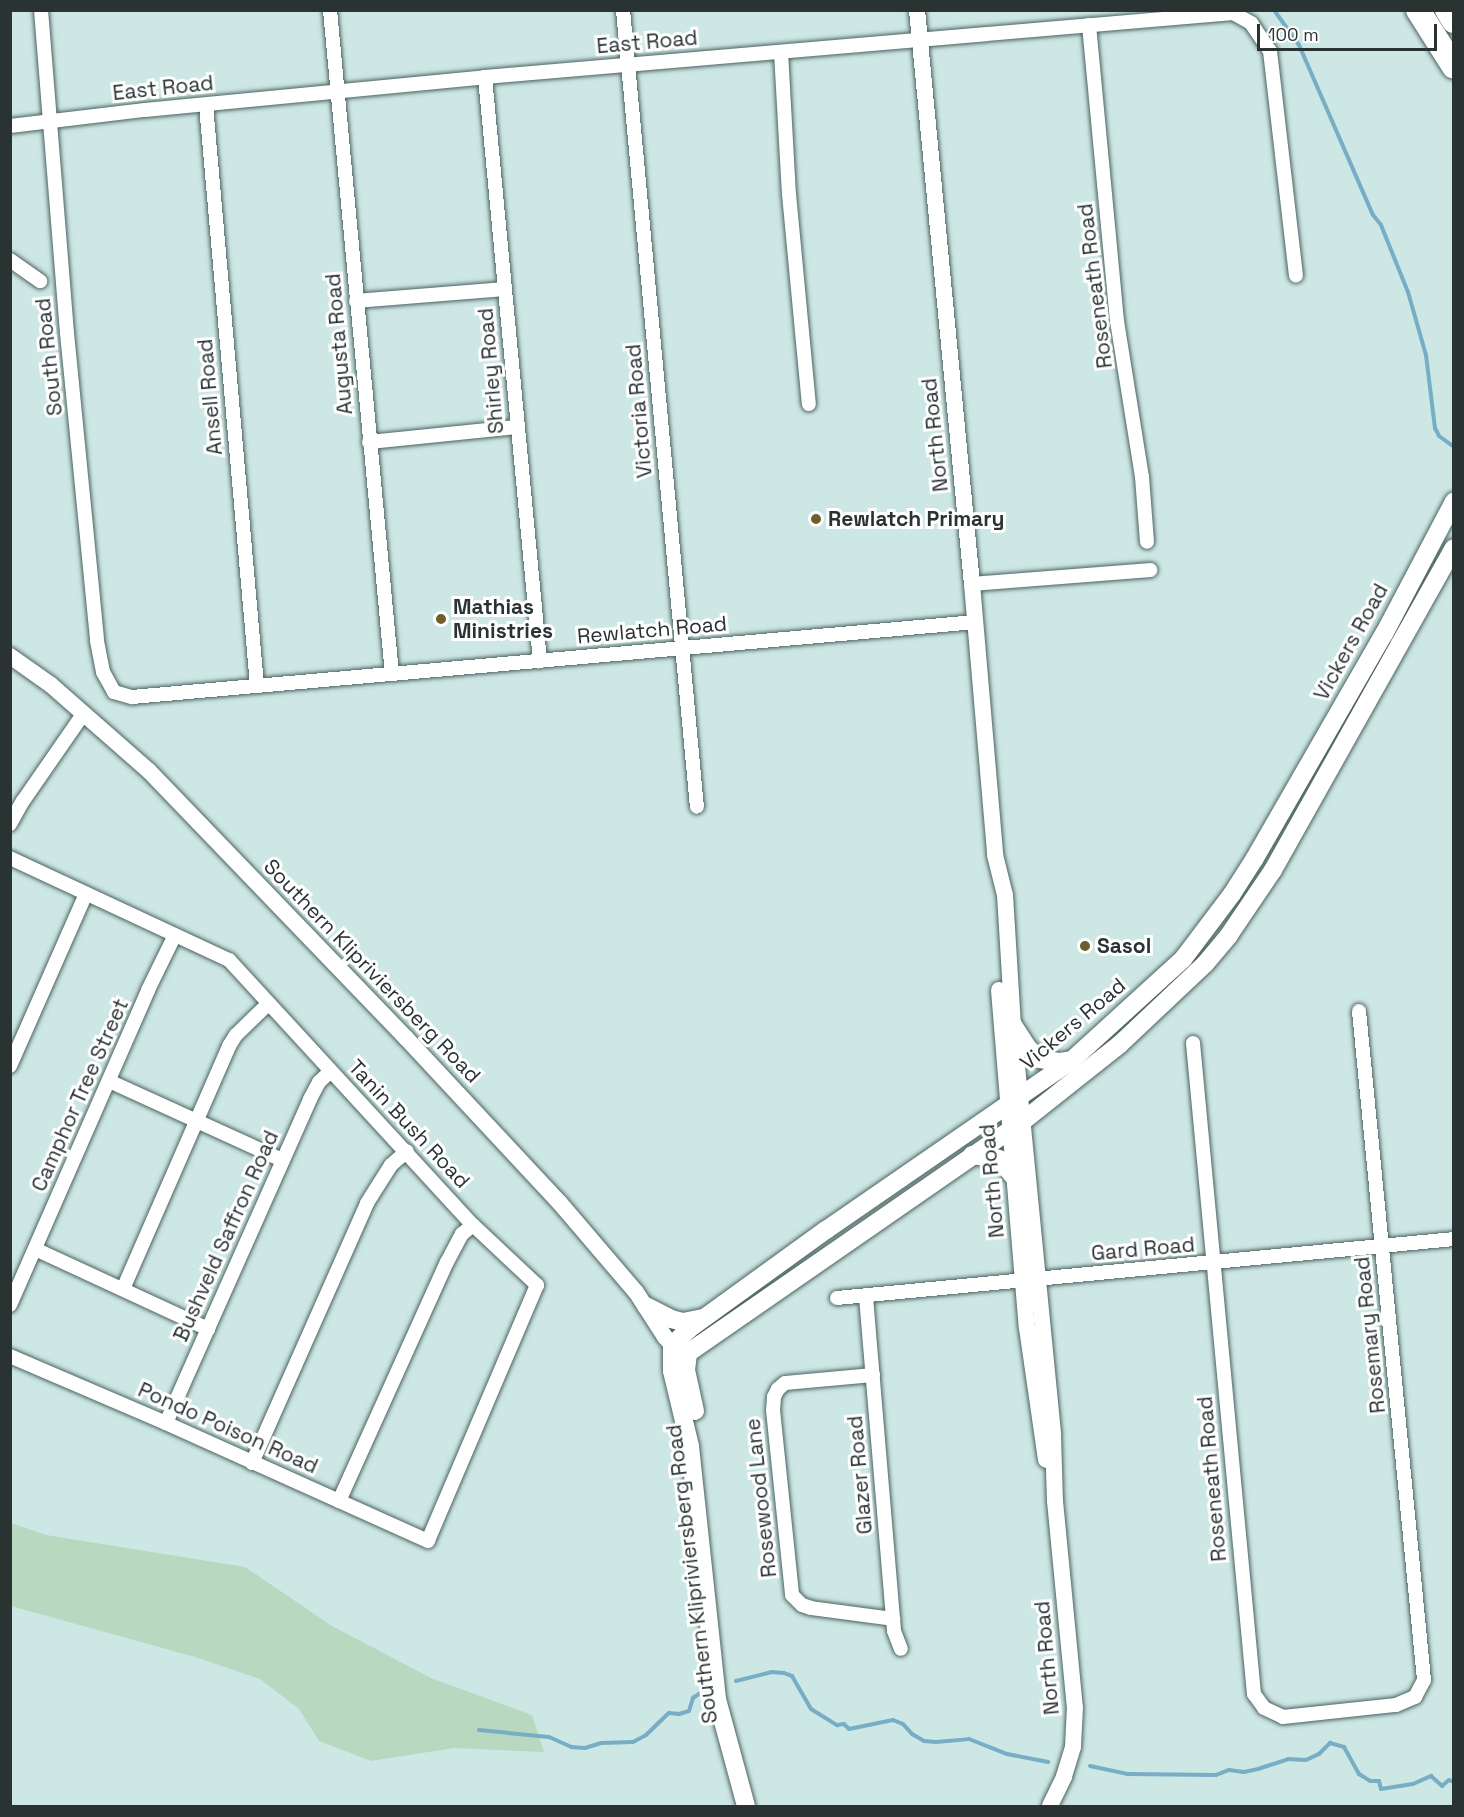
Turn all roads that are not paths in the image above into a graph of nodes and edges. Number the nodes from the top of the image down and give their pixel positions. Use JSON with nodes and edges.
{"nodes":[{"id":1,"x":41,"y":10,"type":"edge"},
{"id":2,"x":330,"y":10,"type":"edge"},
{"id":3,"x":623,"y":10,"type":"edge"},
{"id":4,"x":917,"y":10,"type":"edge"},
{"id":5,"x":1418,"y":10,"type":"edge"},
{"id":6,"x":1447,"y":10,"type":"edge"},
{"id":7,"x":1454,"y":21,"type":"edge"},
{"id":8,"x":1089,"y":25,"type":"junction"},
{"id":9,"x":920,"y":40,"type":"junction"},
{"id":10,"x":780,"y":52,"type":"junction"},
{"id":11,"x":629,"y":65,"type":"junction"},
{"id":12,"x":1454,"y":67,"type":"edge"},
{"id":13,"x":485,"y":77,"type":"junction"},
{"id":14,"x":337,"y":92,"type":"junction"},
{"id":15,"x":206,"y":105,"type":"junction"},
{"id":16,"x":49,"y":122,"type":"junction"},
{"id":17,"x":10,"y":126,"type":"edge"},
{"id":18,"x":10,"y":260,"type":"edge"},
{"id":19,"x":1296,"y":275,"type":"dead end"},
{"id":20,"x":40,"y":281,"type":"dead end"},
{"id":21,"x":505,"y":288,"type":"junction"},
{"id":22,"x":356,"y":301,"type":"junction"},
{"id":23,"x":809,"y":404,"type":"dead end"},
{"id":24,"x":517,"y":427,"type":"junction"},
{"id":25,"x":369,"y":442,"type":"junction"},
{"id":26,"x":1454,"y":501,"type":"edge"},
{"id":27,"x":1148,"y":542,"type":"dead end"},
{"id":28,"x":1454,"y":548,"type":"edge"},
{"id":29,"x":1150,"y":570,"type":"dead end"},
{"id":30,"x":972,"y":584,"type":"junction"},
{"id":31,"x":975,"y":622,"type":"junction"},
{"id":32,"x":681,"y":648,"type":"junction"},
{"id":33,"x":10,"y":656,"type":"edge"},
{"id":34,"x":540,"y":661,"type":"junction"},
{"id":35,"x":392,"y":674,"type":"junction"},
{"id":36,"x":257,"y":686,"type":"junction"},
{"id":37,"x":118,"y":694,"type":"joint"},
{"id":38,"x":84,"y":713,"type":"junction"},
{"id":39,"x":697,"y":807,"type":"dead end"},
{"id":40,"x":10,"y":824,"type":"edge"},
{"id":41,"x":995,"y":855,"type":"junction"},
{"id":42,"x":10,"y":858,"type":"edge"},
{"id":43,"x":86,"y":894,"type":"junction"},
{"id":44,"x":175,"y":935,"type":"junction"},
{"id":45,"x":268,"y":1004,"type":"junction"},
{"id":46,"x":1359,"y":1011,"type":"dead end"},
{"id":47,"x":1013,"y":1025,"type":"junction"},
{"id":48,"x":1193,"y":1043,"type":"dead end"},
{"id":49,"x":1072,"y":1060,"type":"junction"},
{"id":50,"x":10,"y":1066,"type":"edge"},
{"id":51,"x":332,"y":1071,"type":"junction"},
{"id":52,"x":109,"y":1081,"type":"junction"},
{"id":53,"x":1013,"y":1101,"type":"junction"},
{"id":54,"x":196,"y":1121,"type":"junction"},
{"id":55,"x":1016,"y":1125,"type":"junction"},
{"id":56,"x":407,"y":1151,"type":"junction"},
{"id":57,"x":972,"y":1155,"type":"junction"},
{"id":58,"x":282,"y":1160,"type":"junction"},
{"id":59,"x":1014,"y":1177,"type":"junction"},
{"id":60,"x":473,"y":1225,"type":"junction"},
{"id":61,"x":1454,"y":1239,"type":"edge"},
{"id":62,"x":1382,"y":1246,"type":"junction"},
{"id":63,"x":35,"y":1249,"type":"junction"},
{"id":64,"x":1214,"y":1263,"type":"junction"},
{"id":65,"x":1031,"y":1281,"type":"junction"},
{"id":66,"x":123,"y":1289,"type":"junction"},
{"id":67,"x":866,"y":1297,"type":"junction"},
{"id":68,"x":837,"y":1298,"type":"dead end"},
{"id":69,"x":10,"y":1305,"type":"edge"},
{"id":70,"x":646,"y":1306,"type":"junction"},
{"id":71,"x":705,"y":1318,"type":"junction"},
{"id":72,"x":207,"y":1329,"type":"junction"},
{"id":73,"x":672,"y":1345,"type":"junction"},
{"id":74,"x":688,"y":1353,"type":"junction"},
{"id":75,"x":10,"y":1356,"type":"edge"},
{"id":76,"x":873,"y":1375,"type":"junction"},
{"id":77,"x":166,"y":1423,"type":"junction"},
{"id":78,"x":252,"y":1463,"type":"junction"},
{"id":79,"x":339,"y":1501,"type":"junction"},
{"id":80,"x":428,"y":1541,"type":"joint"},
{"id":81,"x":893,"y":1619,"type":"junction"},
{"id":82,"x":900,"y":1649,"type":"dead end"},
{"id":83,"x":1423,"y":1655,"type":"joint"},
{"id":84,"x":746,"y":1806,"type":"edge"},
{"id":85,"x":757,"y":1806,"type":"edge"},
{"id":86,"x":1050,"y":1806,"type":"edge"}],
"edges":[{"from":1,"to":16,"type":"street","name":"South Road"},
{"from":2,"to":14,"type":"street","name":"Augusta Road"},
{"from":3,"to":11,"type":"street","name":"Victoria Road"},
{"from":4,"to":9,"type":"street","name":"North Road"},
{"from":5,"to":12,"type":"highway"},
{"from":6,"to":7,"type":"highway"},
{"from":8,"to":9,"type":"street","name":"East Road"},
{"from":8,"to":19,"type":"street","name":"East Road"},
{"from":8,"to":27,"type":"street","name":"Roseneath Road"},
{"from":9,"to":10,"type":"street","name":"East Road"},
{"from":9,"to":30,"type":"street","name":"North Road"},
{"from":10,"to":11,"type":"street","name":"East Road"},
{"from":10,"to":23,"type":"street"},
{"from":11,"to":13,"type":"street","name":"East Road"},
{"from":11,"to":32,"type":"street","name":"Victoria Road"},
{"from":13,"to":14,"type":"street","name":"East Road"},
{"from":13,"to":21,"type":"street","name":"Shirley Road"},
{"from":14,"to":15,"type":"street","name":"East Road"},
{"from":14,"to":22,"type":"street","name":"Augusta Road"},
{"from":15,"to":16,"type":"street","name":"East Road"},
{"from":15,"to":36,"type":"street","name":"Ansell Road"},
{"from":16,"to":17,"type":"street","name":"East Road"},
{"from":16,"to":37,"type":"street","name":"South Road"},
{"from":18,"to":20,"type":"street"},
{"from":21,"to":22,"type":"street"},
{"from":21,"to":24,"type":"street","name":"Shirley Road"},
{"from":22,"to":25,"type":"street","name":"Augusta Road"},
{"from":24,"to":25,"type":"street"},
{"from":24,"to":34,"type":"street","name":"Shirley Road"},
{"from":25,"to":35,"type":"street","name":"Augusta Road"},
{"from":26,"to":49,"type":"main road","name":"Vickers Road"},
{"from":28,"to":55,"type":"main road","name":"Vickers Road"},
{"from":29,"to":30,"type":"street"},
{"from":30,"to":31,"type":"street","name":"North Road"},
{"from":31,"to":32,"type":"street","name":"Rewlatch Road"},
{"from":31,"to":41,"type":"street","name":"North Road"},
{"from":32,"to":34,"type":"street","name":"Rewlatch Road"},
{"from":32,"to":39,"type":"street","name":"Victoria Road"},
{"from":33,"to":38,"type":"street","name":"Southern Klipriviersberg Road"},
{"from":34,"to":35,"type":"street","name":"Rewlatch Road"},
{"from":35,"to":36,"type":"street","name":"Rewlatch Road"},
{"from":36,"to":37,"type":"street","name":"Rewlatch Road"},
{"from":38,"to":40,"type":"street"},
{"from":38,"to":70,"type":"street","name":"Southern Klipriviersberg Road"},
{"from":41,"to":47,"type":"street","name":"North Road"},
{"from":41,"to":53,"type":"street","name":"North Road"},
{"from":42,"to":43,"type":"street","name":"Tanin Bush Road"},
{"from":43,"to":44,"type":"street","name":"Tanin Bush Road"},
{"from":43,"to":50,"type":"street"},
{"from":44,"to":45,"type":"street","name":"Tanin Bush Road"},
{"from":44,"to":52,"type":"street","name":"Camphor Tree Street"},
{"from":45,"to":51,"type":"street","name":"Tanin Bush Road"},
{"from":45,"to":54,"type":"street"},
{"from":46,"to":62,"type":"street","name":"Rosemary Road"},
{"from":47,"to":49,"type":"main road"},
{"from":47,"to":53,"type":"street","name":"North Road"},
{"from":48,"to":64,"type":"street","name":"Roseneath Road"},
{"from":49,"to":53,"type":"main road","name":"Vickers Road"},
{"from":51,"to":56,"type":"street","name":"Tanin Bush Road"},
{"from":51,"to":58,"type":"street","name":"Bushveld Saffron Road"},
{"from":52,"to":54,"type":"street"},
{"from":52,"to":63,"type":"street","name":"Camphor Tree Street"},
{"from":53,"to":55,"type":"street","name":"North Road"},
{"from":53,"to":71,"type":"main road","name":"Vickers Road"},
{"from":54,"to":58,"type":"street"},
{"from":54,"to":66,"type":"street"},
{"from":55,"to":57,"type":"main road","name":"Vickers Road"},
{"from":55,"to":59,"type":"street","name":"North Road"},
{"from":55,"to":65,"type":"street","name":"North Road"},
{"from":56,"to":60,"type":"street","name":"Tanin Bush Road"},
{"from":56,"to":78,"type":"street"},
{"from":57,"to":59,"type":"main road"},
{"from":57,"to":74,"type":"main road","name":"Vickers Road"},
{"from":58,"to":72,"type":"street","name":"Bushveld Saffron Road"},
{"from":59,"to":65,"type":"street","name":"North Road"},
{"from":60,"to":79,"type":"street"},
{"from":60,"to":80,"type":"street","name":"Tanin Bush Road"},
{"from":61,"to":62,"type":"street","name":"Gard Road"},
{"from":62,"to":64,"type":"street","name":"Gard Road"},
{"from":62,"to":83,"type":"street","name":"Rosemary Road"},
{"from":63,"to":66,"type":"street"},
{"from":63,"to":69,"type":"street","name":"Camphor Tree Street"},
{"from":64,"to":65,"type":"street","name":"Gard Road"},
{"from":64,"to":83,"type":"street","name":"Roseneath Road"},
{"from":65,"to":67,"type":"street","name":"Gard Road"},
{"from":65,"to":86,"type":"street","name":"North Road"},
{"from":66,"to":72,"type":"street"},
{"from":67,"to":68,"type":"street","name":"Gard Road"},
{"from":67,"to":76,"type":"street","name":"Glazer Road"},
{"from":70,"to":71,"type":"main road"},
{"from":70,"to":73,"type":"street","name":"Southern Klipriviersberg Road"},
{"from":71,"to":73,"type":"main road","name":"Vickers Road"},
{"from":72,"to":77,"type":"street","name":"Bushveld Saffron Road"},
{"from":73,"to":74,"type":"street","name":"Southern Klipriviersberg Road"},
{"from":73,"to":84,"type":"main road","name":"Southern Klipriviersberg Road"},
{"from":74,"to":85,"type":"main road","name":"Southern Klipriviersberg Road"},
{"from":75,"to":77,"type":"street","name":"Pondo Poison Road"},
{"from":76,"to":81,"type":"street","name":"Glazer Road"},
{"from":76,"to":81,"type":"street","name":"Rosewood Lane"},
{"from":77,"to":78,"type":"street","name":"Pondo Poison Road"},
{"from":78,"to":79,"type":"street","name":"Pondo Poison Road"},
{"from":79,"to":80,"type":"street","name":"Pondo Poison Road"},
{"from":81,"to":82,"type":"street","name":"Glazer Road"}]}
